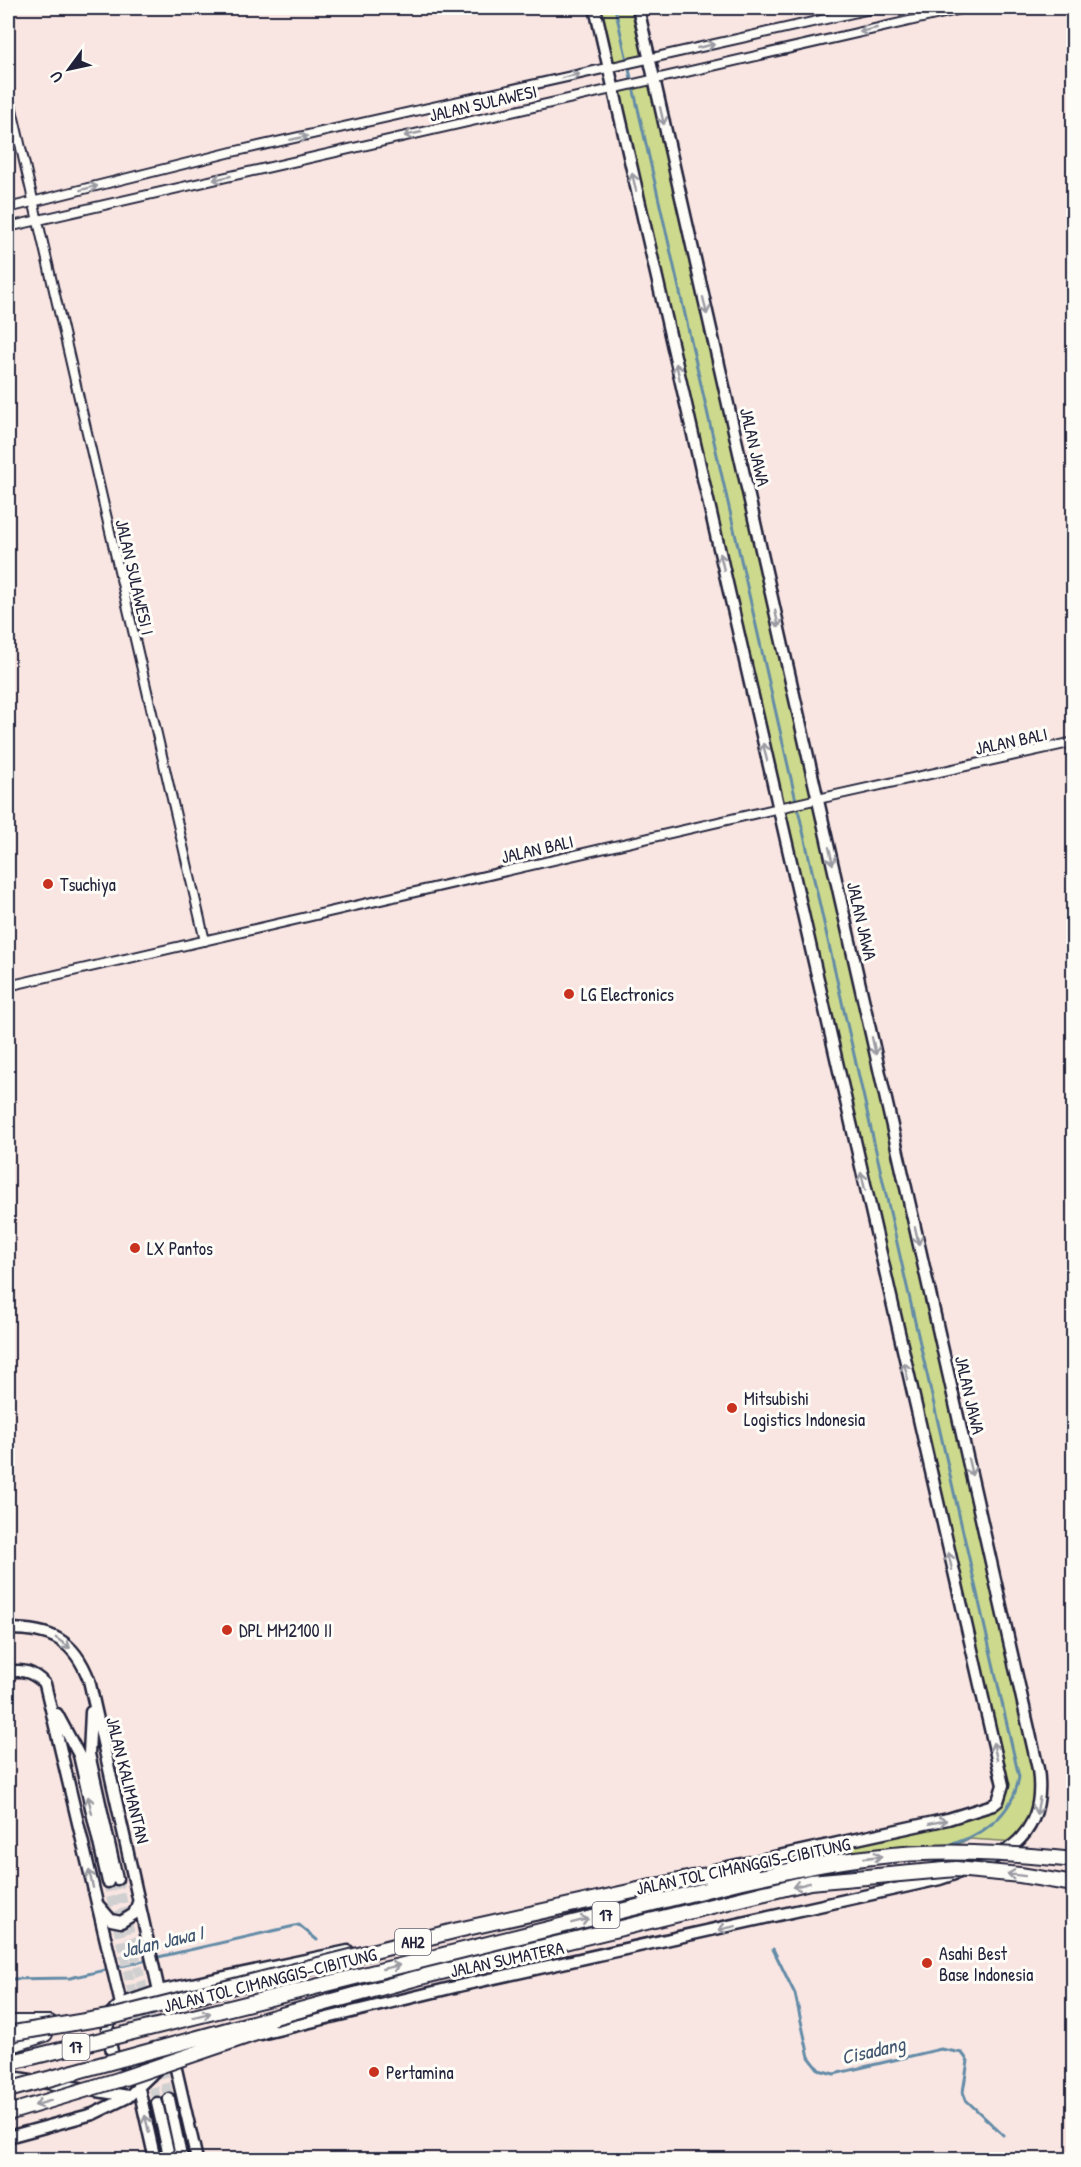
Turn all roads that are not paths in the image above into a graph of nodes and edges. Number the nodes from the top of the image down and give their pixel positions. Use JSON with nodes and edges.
{"nodes":[{"id":1,"x":595,"y":8,"type":"edge"},
{"id":2,"x":638,"y":8,"type":"edge"},
{"id":3,"x":875,"y":8,"type":"edge"},
{"id":4,"x":966,"y":8,"type":"edge"},
{"id":5,"x":645,"y":60,"type":"junction"},
{"id":6,"x":613,"y":67,"type":"junction"},
{"id":7,"x":650,"y":80,"type":"junction"},
{"id":8,"x":617,"y":87,"type":"junction"},
{"id":9,"x":8,"y":92,"type":"edge"},
{"id":10,"x":32,"y":203,"type":"junction"},
{"id":11,"x":8,"y":208,"type":"edge"},
{"id":12,"x":37,"y":220,"type":"junction"},
{"id":13,"x":8,"y":227,"type":"edge"},
{"id":14,"x":1074,"y":742,"type":"edge"},
{"id":15,"x":813,"y":800,"type":"junction"},
{"id":16,"x":783,"y":808,"type":"junction"},
{"id":17,"x":205,"y":941,"type":"junction"},
{"id":18,"x":8,"y":986,"type":"edge"},
{"id":19,"x":8,"y":1629,"type":"edge"},
{"id":20,"x":8,"y":1672,"type":"edge"},
{"id":21,"x":92,"y":1694,"type":"junction"},
{"id":22,"x":51,"y":1703,"type":"junction"},
{"id":23,"x":1022,"y":1839,"type":"joint"},
{"id":24,"x":1074,"y":1860,"type":"edge"},
{"id":25,"x":821,"y":1864,"type":"junction"},
{"id":26,"x":1074,"y":1884,"type":"edge"},
{"id":27,"x":139,"y":1894,"type":"junction"},
{"id":28,"x":96,"y":1902,"type":"junction"},
{"id":29,"x":417,"y":1978,"type":"junction"},
{"id":30,"x":159,"y":1991,"type":"junction"},
{"id":31,"x":116,"y":2012,"type":"junction"},
{"id":32,"x":97,"y":2019,"type":"junction"},
{"id":33,"x":8,"y":2023,"type":"edge"},
{"id":34,"x":8,"y":2034,"type":"edge"},
{"id":35,"x":45,"y":2034,"type":"joint"},
{"id":36,"x":8,"y":2044,"type":"edge"},
{"id":37,"x":173,"y":2053,"type":"junction"},
{"id":38,"x":8,"y":2063,"type":"edge"},
{"id":39,"x":127,"y":2063,"type":"junction"},
{"id":40,"x":8,"y":2079,"type":"edge"},
{"id":41,"x":139,"y":2089,"type":"junction"},
{"id":42,"x":8,"y":2090,"type":"edge"},
{"id":43,"x":128,"y":2097,"type":"junction"},
{"id":44,"x":169,"y":2099,"type":"tunnel mouth"},
{"id":45,"x":157,"y":2103,"type":"tunnel mouth"},
{"id":46,"x":8,"y":2113,"type":"edge"},
{"id":47,"x":8,"y":2137,"type":"edge"},
{"id":48,"x":155,"y":2160,"type":"edge"},
{"id":49,"x":170,"y":2160,"type":"edge"},
{"id":50,"x":182,"y":2160,"type":"edge"},
{"id":51,"x":197,"y":2160,"type":"edge"}],
"edges":[{"from":1,"to":6,"type":"street"},
{"from":2,"to":5,"type":"street","name":"JALAN JAWA"},
{"from":5,"to":3,"type":"street","name":"JALAN SULAWESI","one_way":true},
{"from":4,"to":7,"type":"street","name":"JALAN SULAWESI","one_way":true},
{"from":5,"to":6,"type":"street","name":"JALAN SULAWESI"},
{"from":5,"to":7,"type":"street","name":"JALAN JAWA"},
{"from":6,"to":8,"type":"street"},
{"from":10,"to":6,"type":"street","name":"JALAN SULAWESI","one_way":true},
{"from":7,"to":8,"type":"street","name":"JALAN SULAWESI"},
{"from":7,"to":15,"type":"street","name":"JALAN JAWA","one_way":true},
{"from":8,"to":12,"type":"street","name":"JALAN SULAWESI","one_way":true},
{"from":16,"to":8,"type":"street","one_way":true},
{"from":9,"to":10,"type":"street","name":"JALAN SULAWESI I"},
{"from":10,"to":11,"type":"street","name":"JALAN SULAWESI"},
{"from":10,"to":12,"type":"street","name":"JALAN SULAWESI I"},
{"from":12,"to":13,"type":"street","name":"JALAN SULAWESI"},
{"from":12,"to":17,"type":"street","name":"JALAN SULAWESI I"},
{"from":14,"to":15,"type":"street","name":"JALAN BALI"},
{"from":15,"to":16,"type":"street","name":"JALAN BALI"},
{"from":15,"to":23,"type":"street","name":"JALAN JAWA","one_way":true},
{"from":16,"to":17,"type":"street","name":"JALAN BALI"},
{"from":30,"to":16,"type":"street","one_way":true},
{"from":17,"to":18,"type":"street","name":"JALAN BALI"},
{"from":19,"to":21,"type":"street","name":"JALAN KALIMANTAN","one_way":true},
{"from":20,"to":22,"type":"street"},
{"from":21,"to":22,"type":"street","one_way":true},
{"from":21,"to":27,"type":"street","name":"JALAN KALIMANTAN"},
{"from":28,"to":22,"type":"street","one_way":true},
{"from":23,"to":37,"type":"street","name":"JALAN SUMATERA","one_way":true},
{"from":25,"to":24,"type":"highway","name":"JALAN TOL CIMANGGIS–CIBITUNG","number":"17","one_way":true,"bridge":true},
{"from":25,"to":31,"type":"highway","number":"AH2","bridge":true},
{"from":38,"to":25,"type":"highway","name":"JALAN TOL CIMANGGIS–CIBITUNG","number":"17","one_way":true,"bridge":true},
{"from":26,"to":29,"type":"highway","name":"JALAN TOL CIMANGGIS–CIBITUNG","number":"17","one_way":true,"bridge":true},
{"from":27,"to":28,"type":"street"},
{"from":27,"to":30,"type":"street","name":"JALAN KALIMANTAN"},
{"from":28,"to":31,"type":"street"},
{"from":29,"to":42,"type":"highway","number":"17","bridge":true},
{"from":29,"to":46,"type":"highway","one_way":true,"bridge":true},
{"from":30,"to":31,"type":"street"},
{"from":31,"to":32,"type":"street"},
{"from":31,"to":34,"type":"highway","number":"AH2","bridge":true},
{"from":31,"to":36,"type":"highway","bridge":true},
{"from":31,"to":39,"type":"street"},
{"from":32,"to":33,"type":"highway"},
{"from":32,"to":35,"type":"street"},
{"from":35,"to":36,"type":"highway"},
{"from":37,"to":39,"type":"street","name":"JALAN SUMATERA"},
{"from":37,"to":41,"type":"street"},
{"from":37,"to":51,"type":"street"},
{"from":39,"to":41,"type":"street"},
{"from":40,"to":43,"type":"street"},
{"from":41,"to":43,"type":"street"},
{"from":48,"to":41,"type":"street","one_way":true},
{"from":43,"to":47,"type":"street"},
{"from":44,"to":50,"type":"street"},
{"from":45,"to":49,"type":"street"}]}
